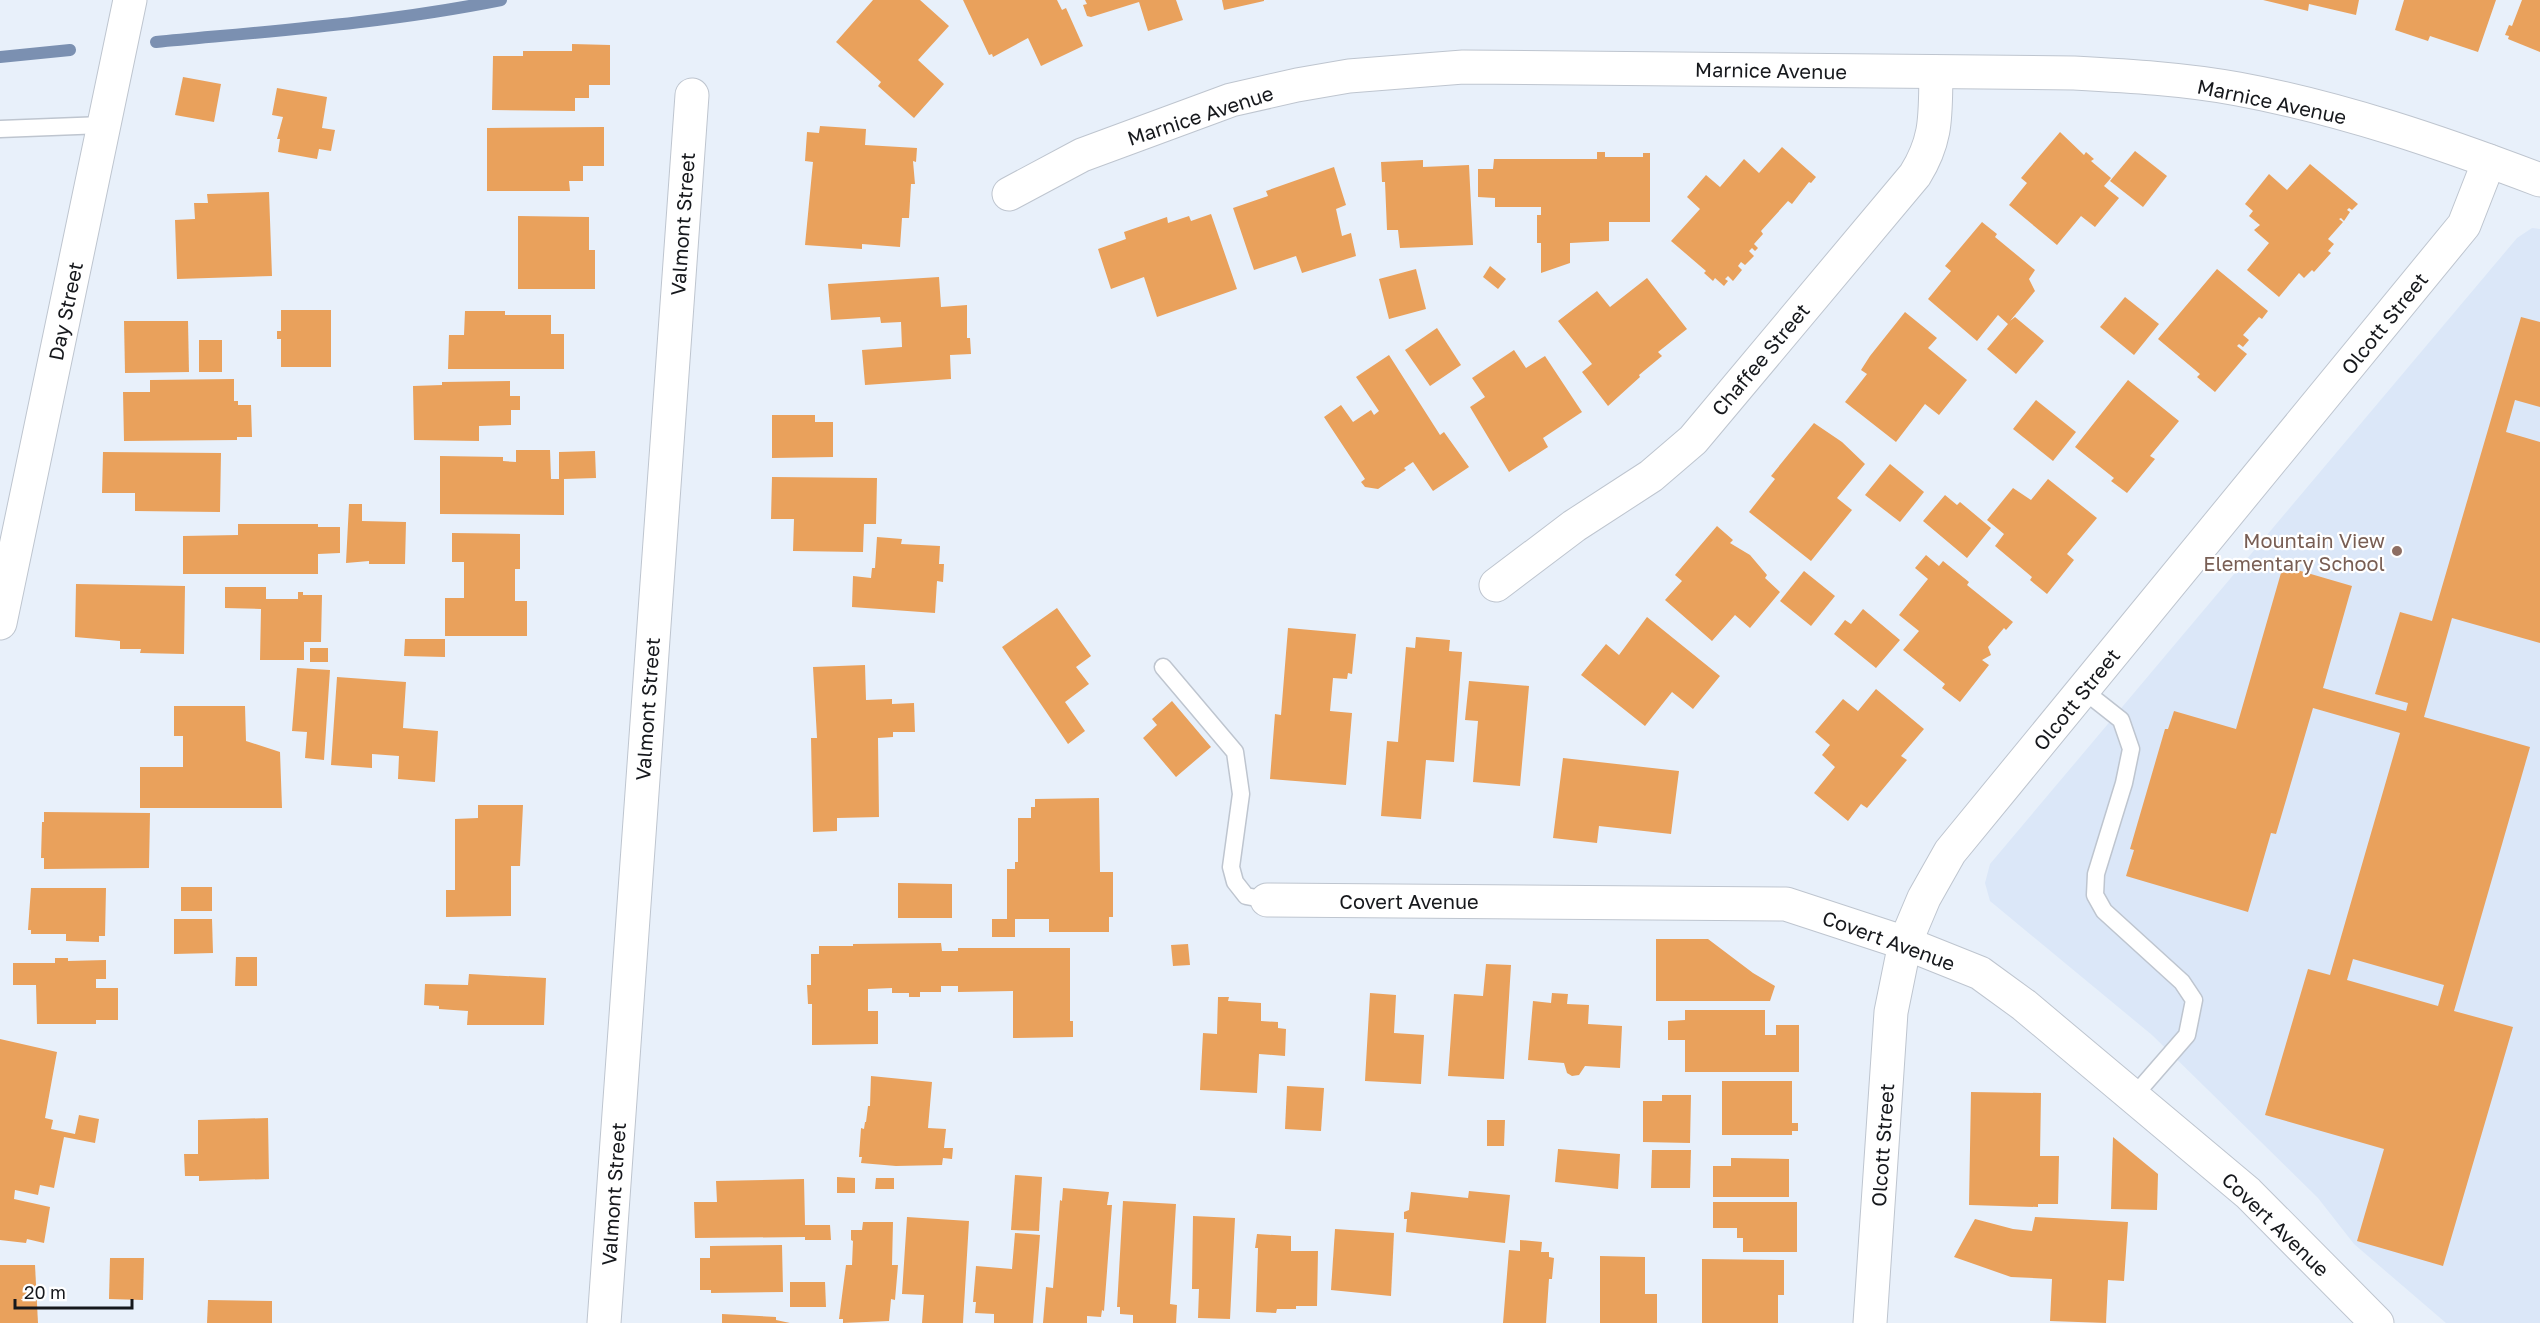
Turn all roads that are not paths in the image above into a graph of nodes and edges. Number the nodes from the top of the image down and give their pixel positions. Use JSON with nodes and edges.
{"nodes":[{"id":1,"x":130,"y":0,"type":"edge"},
{"id":2,"x":1936,"y":72,"type":"junction"},
{"id":3,"x":692,"y":95,"type":"dead end"},
{"id":4,"x":103,"y":125,"type":"junction"},
{"id":5,"x":0,"y":129,"type":"edge"},
{"id":6,"x":2489,"y":161,"type":"junction"},
{"id":7,"x":2540,"y":180,"type":"edge"},
{"id":8,"x":1009,"y":194,"type":"dead end"},
{"id":9,"x":1496,"y":585,"type":"dead end"},
{"id":10,"x":0,"y":623,"type":"edge"},
{"id":11,"x":1163,"y":667,"type":"dead end"},
{"id":12,"x":2083,"y":690,"type":"junction"},
{"id":13,"x":1267,"y":900,"type":"joint"},
{"id":14,"x":1905,"y":943,"type":"junction"},
{"id":15,"x":2133,"y":1097,"type":"junction"},
{"id":16,"x":604,"y":1323,"type":"edge"},
{"id":17,"x":1870,"y":1323,"type":"edge"},
{"id":18,"x":2377,"y":1323,"type":"edge"}],
"edges":[{"from":1,"to":4,"type":"street","name":"Day Street"},
{"from":2,"to":6,"type":"street","name":"Marnice Avenue"},
{"from":2,"to":8,"type":"street","name":"Marnice Avenue"},
{"from":2,"to":9,"type":"street","name":"Chaffee Street"},
{"from":3,"to":16,"type":"street","name":"Valmont Street"},
{"from":4,"to":5,"type":"lane"},
{"from":4,"to":10,"type":"street","name":"Day Street"},
{"from":6,"to":7,"type":"street","name":"Marnice Avenue"},
{"from":6,"to":12,"type":"street","name":"Olcott Street"},
{"from":11,"to":13,"type":"lane"},
{"from":12,"to":14,"type":"street","name":"Olcott Street"},
{"from":12,"to":15,"type":"lane"},
{"from":13,"to":14,"type":"street","name":"Covert Avenue"},
{"from":14,"to":15,"type":"street","name":"Covert Avenue"},
{"from":14,"to":17,"type":"street","name":"Olcott Street"},
{"from":15,"to":18,"type":"street","name":"Covert Avenue"}]}
